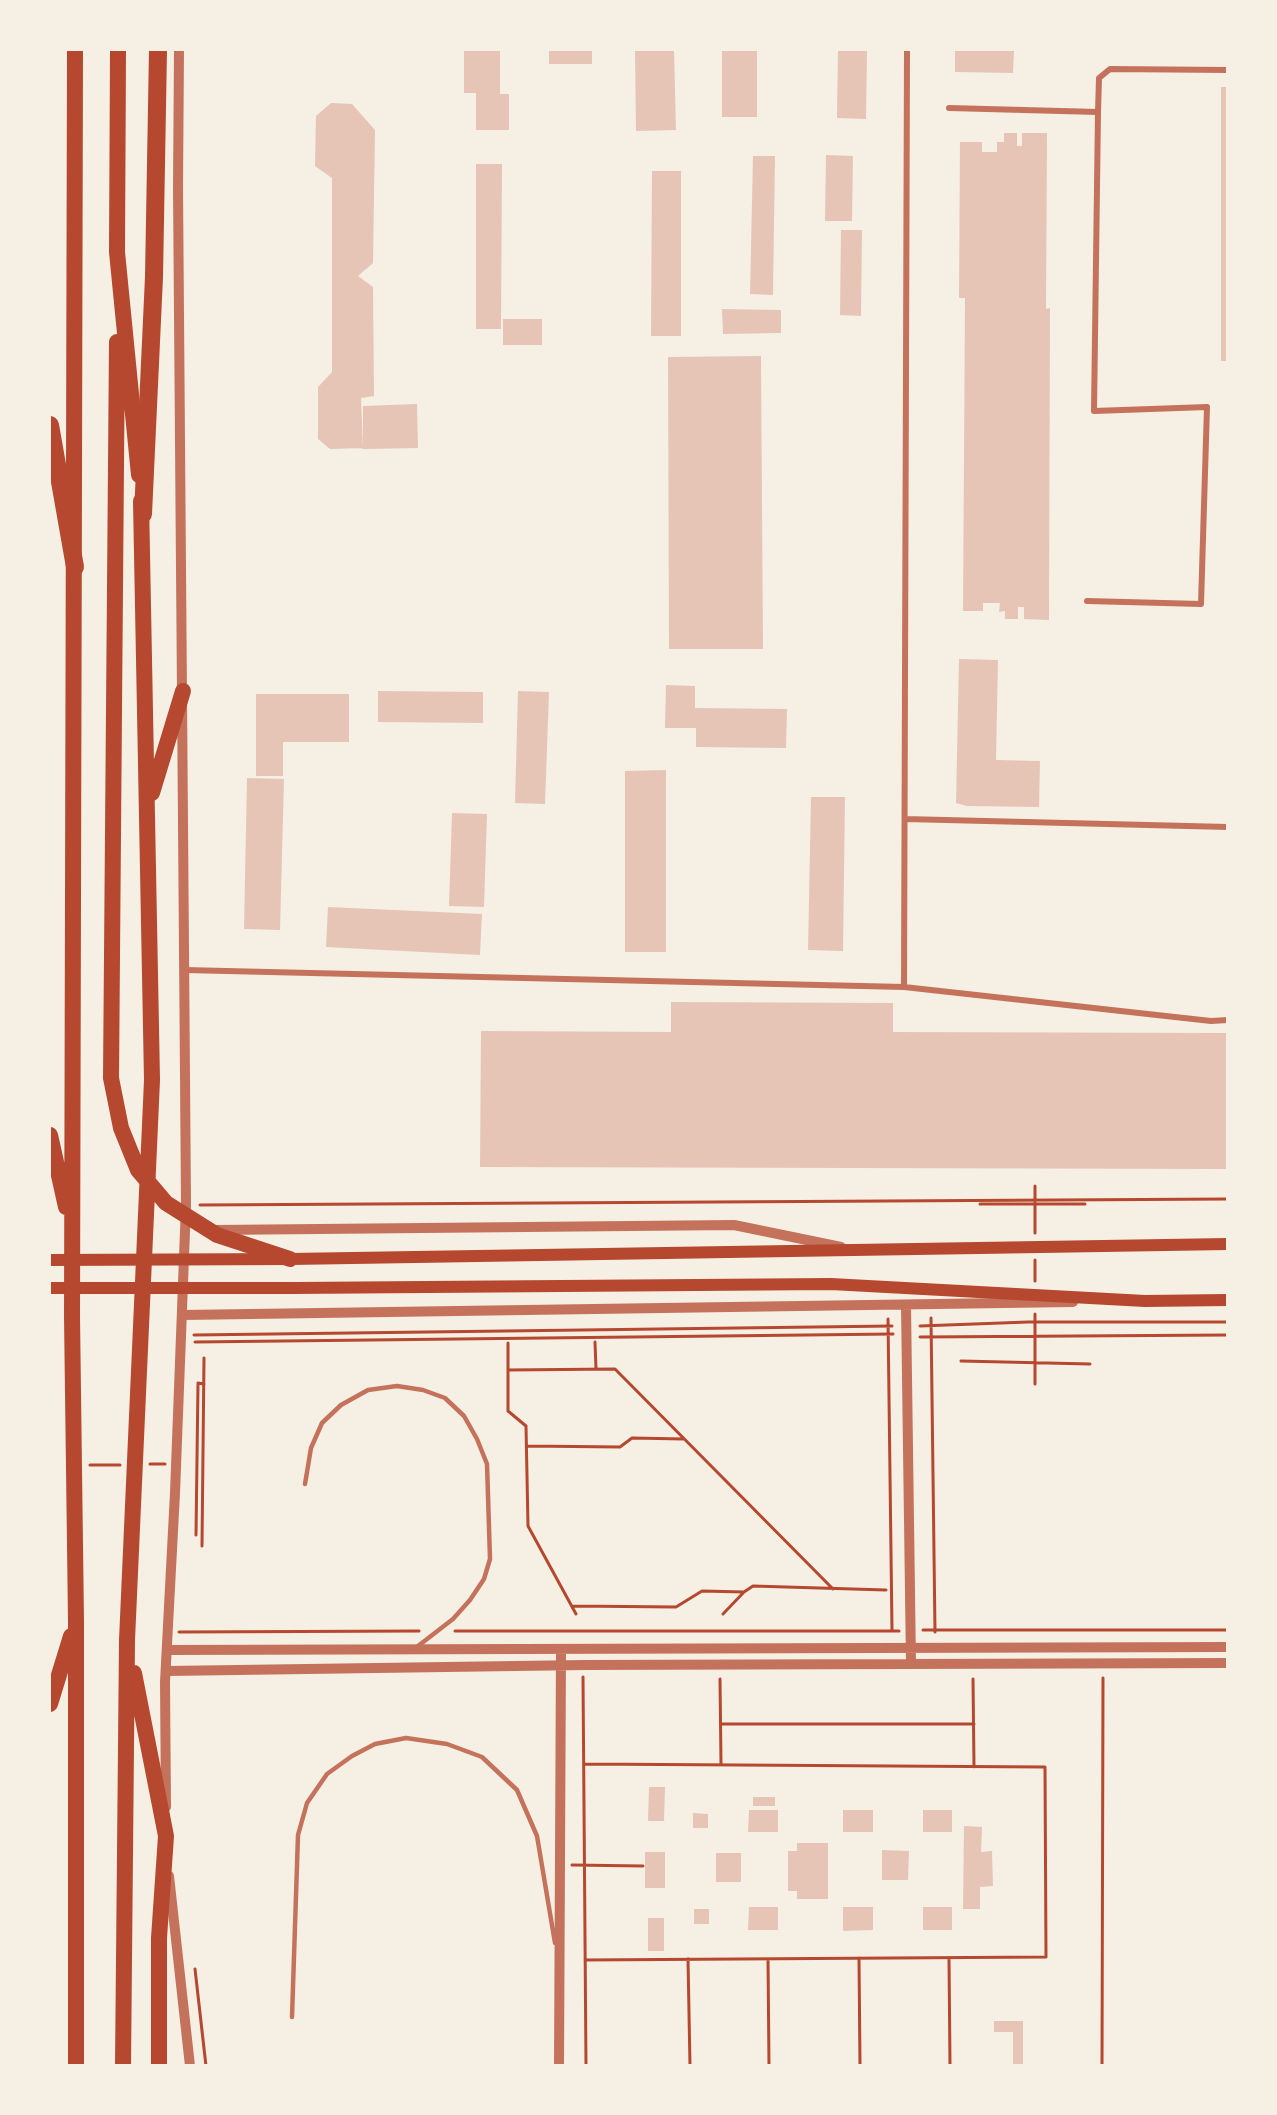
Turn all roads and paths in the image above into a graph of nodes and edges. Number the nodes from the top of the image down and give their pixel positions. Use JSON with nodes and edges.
{"nodes":[{"id":1,"x":75,"y":50,"type":"edge"},
{"id":2,"x":118,"y":50,"type":"edge"},
{"id":3,"x":158,"y":50,"type":"edge"},
{"id":4,"x":179,"y":50,"type":"edge"},
{"id":5,"x":907,"y":50,"type":"edge"},
{"id":6,"x":1227,"y":70,"type":"edge"},
{"id":7,"x":949,"y":108,"type":"dead end"},
{"id":8,"x":1098,"y":111,"type":"junction"},
{"id":9,"x":117,"y":252,"type":"junction"},
{"id":10,"x":50,"y":425,"type":"edge"},
{"id":11,"x":142,"y":514,"type":"junction"},
{"id":12,"x":75,"y":567,"type":"junction"},
{"id":13,"x":1087,"y":602,"type":"dead end"},
{"id":14,"x":183,"y":691,"type":"junction"},
{"id":15,"x":148,"y":808,"type":"junction"},
{"id":16,"x":905,"y":819,"type":"junction"},
{"id":17,"x":1227,"y":827,"type":"edge"},
{"id":18,"x":184,"y":970,"type":"junction"},
{"id":19,"x":904,"y":987,"type":"junction"},
{"id":20,"x":1227,"y":1020,"type":"edge"},
{"id":21,"x":50,"y":1135,"type":"edge"},
{"id":22,"x":1227,"y":1199,"type":"edge"},
{"id":23,"x":980,"y":1204,"type":"dead end"},
{"id":24,"x":1085,"y":1204,"type":"dead end"},
{"id":25,"x":186,"y":1205,"type":"junction"},
{"id":26,"x":185,"y":1230,"type":"junction"},
{"id":27,"x":73,"y":1235,"type":"junction"},
{"id":28,"x":1227,"y":1244,"type":"edge"},
{"id":29,"x":856,"y":1250,"type":"junction"},
{"id":30,"x":290,"y":1258,"type":"junction"},
{"id":31,"x":50,"y":1260,"type":"edge"},
{"id":32,"x":50,"y":1288,"type":"edge"},
{"id":33,"x":1227,"y":1300,"type":"edge"},
{"id":34,"x":1145,"y":1301,"type":"junction"},
{"id":35,"x":931,"y":1304,"type":"junction"},
{"id":36,"x":888,"y":1305,"type":"junction"},
{"id":37,"x":906,"y":1305,"type":"junction"},
{"id":38,"x":183,"y":1315,"type":"junction"},
{"id":39,"x":1227,"y":1322,"type":"edge"},
{"id":40,"x":931,"y":1325,"type":"junction"},
{"id":41,"x":889,"y":1326,"type":"junction"},
{"id":42,"x":899,"y":1326,"type":"dead end"},
{"id":43,"x":910,"y":1326,"type":"dead end"},
{"id":44,"x":889,"y":1334,"type":"junction"},
{"id":45,"x":192,"y":1335,"type":"dead end"},
{"id":46,"x":1227,"y":1335,"type":"edge"},
{"id":47,"x":1090,"y":1336,"type":"junction"},
{"id":48,"x":907,"y":1337,"type":"junction"},
{"id":49,"x":931,"y":1337,"type":"junction"},
{"id":50,"x":946,"y":1337,"type":"dead end"},
{"id":51,"x":959,"y":1337,"type":"junction"},
{"id":52,"x":181,"y":1342,"type":"junction"},
{"id":53,"x":595,"y":1342,"type":"dead end"},
{"id":54,"x":508,"y":1343,"type":"dead end"},
{"id":55,"x":960,"y":1344,"type":"dead end"},
{"id":56,"x":1090,"y":1344,"type":"dead end"},
{"id":57,"x":204,"y":1358,"type":"dead end"},
{"id":58,"x":961,"y":1361,"type":"dead end"},
{"id":59,"x":1090,"y":1364,"type":"dead end"},
{"id":60,"x":508,"y":1370,"type":"junction"},
{"id":61,"x":596,"y":1370,"type":"junction"},
{"id":62,"x":204,"y":1384,"type":"junction"},
{"id":63,"x":684,"y":1439,"type":"junction"},
{"id":64,"x":527,"y":1446,"type":"junction"},
{"id":65,"x":305,"y":1484,"type":"dead end"},
{"id":66,"x":196,"y":1535,"type":"dead end"},
{"id":67,"x":202,"y":1546,"type":"dead end"},
{"id":68,"x":833,"y":1589,"type":"junction"},
{"id":69,"x":886,"y":1590,"type":"dead end"},
{"id":70,"x":744,"y":1592,"type":"junction"},
{"id":71,"x":572,"y":1606,"type":"junction"},
{"id":72,"x":576,"y":1614,"type":"dead end"},
{"id":73,"x":723,"y":1614,"type":"dead end"},
{"id":74,"x":76,"y":1621,"type":"junction"},
{"id":75,"x":911,"y":1630,"type":"junction"},
{"id":76,"x":935,"y":1630,"type":"junction"},
{"id":77,"x":1227,"y":1630,"type":"edge"},
{"id":78,"x":438,"y":1631,"type":"junction"},
{"id":79,"x":585,"y":1631,"type":"junction"},
{"id":80,"x":892,"y":1631,"type":"junction"},
{"id":81,"x":169,"y":1632,"type":"junction"},
{"id":82,"x":127,"y":1640,"type":"junction"},
{"id":83,"x":1227,"y":1647,"type":"edge"},
{"id":84,"x":892,"y":1648,"type":"junction"},
{"id":85,"x":911,"y":1648,"type":"junction"},
{"id":86,"x":935,"y":1648,"type":"junction"},
{"id":87,"x":415,"y":1649,"type":"junction"},
{"id":88,"x":561,"y":1649,"type":"junction"},
{"id":89,"x":585,"y":1649,"type":"junction"},
{"id":90,"x":168,"y":1650,"type":"junction"},
{"id":91,"x":1227,"y":1663,"type":"edge"},
{"id":92,"x":911,"y":1664,"type":"junction"},
{"id":93,"x":561,"y":1665,"type":"junction"},
{"id":94,"x":585,"y":1665,"type":"junction"},
{"id":95,"x":167,"y":1671,"type":"junction"},
{"id":96,"x":1103,"y":1678,"type":"dead end"},
{"id":97,"x":720,"y":1679,"type":"dead end"},
{"id":98,"x":973,"y":1679,"type":"dead end"},
{"id":99,"x":50,"y":1704,"type":"edge"},
{"id":100,"x":721,"y":1724,"type":"junction"},
{"id":101,"x":974,"y":1724,"type":"junction"},
{"id":102,"x":584,"y":1764,"type":"junction"},
{"id":103,"x":721,"y":1765,"type":"junction"},
{"id":104,"x":974,"y":1767,"type":"junction"},
{"id":105,"x":166,"y":1836,"type":"junction"},
{"id":106,"x":586,"y":1865,"type":"junction"},
{"id":107,"x":560,"y":1866,"type":"junction"},
{"id":108,"x":643,"y":1866,"type":"dead end"},
{"id":109,"x":859,"y":1958,"type":"junction"},
{"id":110,"x":949,"y":1958,"type":"junction"},
{"id":111,"x":688,"y":1959,"type":"junction"},
{"id":112,"x":768,"y":1959,"type":"junction"},
{"id":113,"x":585,"y":1960,"type":"junction"},
{"id":114,"x":560,"y":1971,"type":"junction"},
{"id":115,"x":292,"y":2017,"type":"dead end"},
{"id":116,"x":76,"y":2066,"type":"edge"},
{"id":117,"x":123,"y":2066,"type":"edge"},
{"id":118,"x":159,"y":2066,"type":"edge"},
{"id":119,"x":190,"y":2066,"type":"edge"},
{"id":120,"x":559,"y":2066,"type":"edge"},
{"id":121,"x":585,"y":2066,"type":"edge"},
{"id":122,"x":690,"y":2066,"type":"edge"},
{"id":123,"x":769,"y":2066,"type":"edge"},
{"id":124,"x":860,"y":2066,"type":"edge"},
{"id":125,"x":950,"y":2066,"type":"edge"},
{"id":126,"x":1102,"y":2066,"type":"edge"}],
"edges":[{"from":1,"to":12,"type":"highway"},
{"from":2,"to":9,"type":"highway"},
{"from":3,"to":11,"type":"highway"},
{"from":4,"to":14,"type":"street"},
{"from":5,"to":16,"type":"street"},
{"from":6,"to":8,"type":"street"},
{"from":7,"to":8,"type":"street"},
{"from":8,"to":13,"type":"street"},
{"from":9,"to":11,"type":"highway"},
{"from":9,"to":30,"type":"highway"},
{"from":10,"to":12,"type":"highway"},
{"from":11,"to":15,"type":"highway"},
{"from":12,"to":27,"type":"highway"},
{"from":14,"to":15,"type":"highway"},
{"from":14,"to":18,"type":"street"},
{"from":15,"to":82,"type":"highway"},
{"from":16,"to":17,"type":"street"},
{"from":16,"to":19,"type":"street"},
{"from":18,"to":19,"type":"street"},
{"from":18,"to":25,"type":"street"},
{"from":19,"to":20,"type":"street"},
{"from":21,"to":27,"type":"highway"},
{"from":22,"to":25,"type":"path"},
{"from":23,"to":24,"type":"path"},
{"from":25,"to":26,"type":"street"},
{"from":26,"to":29,"type":"street"},
{"from":26,"to":38,"type":"street"},
{"from":27,"to":74,"type":"highway"},
{"from":28,"to":29,"type":"main road"},
{"from":29,"to":30,"type":"main road"},
{"from":30,"to":31,"type":"main road"},
{"from":32,"to":34,"type":"main road"},
{"from":33,"to":34,"type":"main road"},
{"from":34,"to":35,"type":"street"},
{"from":35,"to":37,"type":"street"},
{"from":35,"to":40,"type":"path"},
{"from":36,"to":37,"type":"street"},
{"from":36,"to":38,"type":"street"},
{"from":36,"to":41,"type":"path"},
{"from":37,"to":48,"type":"street"},
{"from":38,"to":52,"type":"street"},
{"from":39,"to":40,"type":"path"},
{"from":40,"to":43,"type":"path"},
{"from":40,"to":49,"type":"path"},
{"from":41,"to":42,"type":"path"},
{"from":41,"to":44,"type":"path"},
{"from":41,"to":45,"type":"path"},
{"from":44,"to":48,"type":"path"},
{"from":44,"to":52,"type":"path"},
{"from":44,"to":80,"type":"path"},
{"from":46,"to":47,"type":"path"},
{"from":46,"to":49,"type":"path"},
{"from":47,"to":51,"type":"path"},
{"from":47,"to":56,"type":"path"},
{"from":48,"to":49,"type":"path"},
{"from":48,"to":75,"type":"street"},
{"from":49,"to":76,"type":"path"},
{"from":50,"to":51,"type":"path"},
{"from":51,"to":55,"type":"path"},
{"from":52,"to":81,"type":"street"},
{"from":53,"to":61,"type":"path"},
{"from":54,"to":60,"type":"path"},
{"from":57,"to":62,"type":"path"},
{"from":58,"to":59,"type":"path"},
{"from":60,"to":61,"type":"path"},
{"from":60,"to":64,"type":"path"},
{"from":61,"to":63,"type":"path"},
{"from":62,"to":66,"type":"path"},
{"from":62,"to":67,"type":"path"},
{"from":63,"to":64,"type":"path"},
{"from":63,"to":68,"type":"path"},
{"from":64,"to":71,"type":"path"},
{"from":65,"to":78,"type":"lane"},
{"from":68,"to":69,"type":"path"},
{"from":68,"to":70,"type":"path"},
{"from":70,"to":71,"type":"path"},
{"from":70,"to":73,"type":"path"},
{"from":71,"to":72,"type":"path"},
{"from":74,"to":99,"type":"highway"},
{"from":74,"to":116,"type":"highway"},
{"from":75,"to":76,"type":"path"},
{"from":75,"to":80,"type":"path"},
{"from":75,"to":85,"type":"street"},
{"from":76,"to":77,"type":"path"},
{"from":76,"to":86,"type":"path"},
{"from":78,"to":79,"type":"path"},
{"from":78,"to":81,"type":"path"},
{"from":78,"to":87,"type":"lane"},
{"from":79,"to":80,"type":"path"},
{"from":79,"to":89,"type":"path"},
{"from":80,"to":84,"type":"path"},
{"from":81,"to":90,"type":"street"},
{"from":82,"to":105,"type":"highway"},
{"from":82,"to":117,"type":"highway"},
{"from":83,"to":86,"type":"street"},
{"from":84,"to":85,"type":"street"},
{"from":84,"to":89,"type":"street"},
{"from":85,"to":86,"type":"street"},
{"from":85,"to":92,"type":"street"},
{"from":87,"to":88,"type":"street"},
{"from":87,"to":90,"type":"street"},
{"from":88,"to":89,"type":"street"},
{"from":88,"to":93,"type":"street"},
{"from":90,"to":95,"type":"street"},
{"from":91,"to":92,"type":"street"},
{"from":92,"to":94,"type":"street"},
{"from":93,"to":94,"type":"street"},
{"from":93,"to":95,"type":"street"},
{"from":93,"to":107,"type":"street"},
{"from":94,"to":102,"type":"path"},
{"from":95,"to":105,"type":"street"},
{"from":96,"to":126,"type":"path"},
{"from":97,"to":100,"type":"path"},
{"from":98,"to":101,"type":"path"},
{"from":100,"to":101,"type":"path"},
{"from":100,"to":103,"type":"path"},
{"from":101,"to":104,"type":"path"},
{"from":102,"to":103,"type":"path"},
{"from":102,"to":106,"type":"path"},
{"from":103,"to":104,"type":"path"},
{"from":104,"to":110,"type":"path"},
{"from":105,"to":118,"type":"highway"},
{"from":105,"to":119,"type":"street"},
{"from":106,"to":107,"type":"path"},
{"from":106,"to":108,"type":"path"},
{"from":106,"to":113,"type":"path"},
{"from":107,"to":114,"type":"street"},
{"from":109,"to":110,"type":"path"},
{"from":109,"to":112,"type":"path"},
{"from":109,"to":124,"type":"path"},
{"from":110,"to":125,"type":"path"},
{"from":111,"to":112,"type":"path"},
{"from":111,"to":113,"type":"path"},
{"from":111,"to":122,"type":"path"},
{"from":112,"to":123,"type":"path"},
{"from":113,"to":121,"type":"path"},
{"from":114,"to":115,"type":"lane"},
{"from":114,"to":120,"type":"street"}]}
